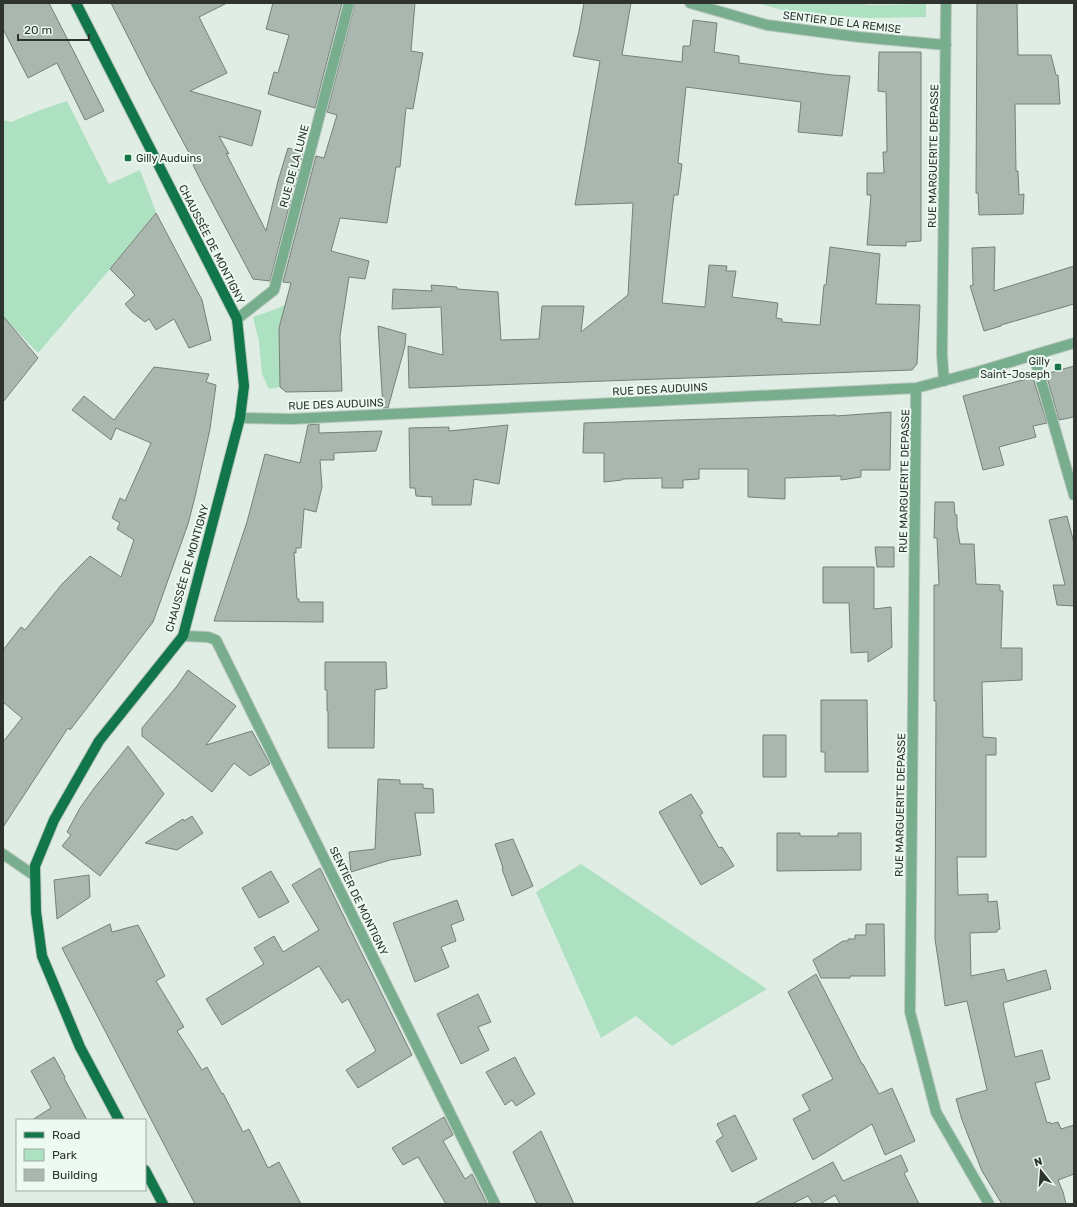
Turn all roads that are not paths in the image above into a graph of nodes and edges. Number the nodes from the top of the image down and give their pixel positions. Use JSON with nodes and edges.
{"nodes":[{"id":1,"x":76,"y":3,"type":"edge"},
{"id":2,"x":349,"y":3,"type":"edge"},
{"id":3,"x":690,"y":3,"type":"edge"},
{"id":4,"x":946,"y":3,"type":"edge"},
{"id":5,"x":946,"y":45,"type":"junction"},
{"id":6,"x":237,"y":319,"type":"junction"},
{"id":7,"x":1074,"y":343,"type":"edge"},
{"id":8,"x":1034,"y":356,"type":"junction"},
{"id":9,"x":944,"y":380,"type":"junction"},
{"id":10,"x":916,"y":388,"type":"junction"},
{"id":11,"x":240,"y":418,"type":"junction"},
{"id":12,"x":1074,"y":495,"type":"edge"},
{"id":13,"x":183,"y":636,"type":"junction"},
{"id":14,"x":3,"y":854,"type":"edge"},
{"id":15,"x":35,"y":876,"type":"junction"},
{"id":16,"x":118,"y":1119,"type":"edge"},
{"id":17,"x":146,"y":1172,"type":"edge"},
{"id":18,"x":163,"y":1204,"type":"edge"},
{"id":19,"x":495,"y":1204,"type":"edge"},
{"id":20,"x":989,"y":1204,"type":"edge"}],
"edges":[{"from":1,"to":6,"type":"main road","name":"CHAUSSÉE DE MONTIGNY"},
{"from":2,"to":6,"type":"street","name":"RUE DE LA LUNE"},
{"from":3,"to":5,"type":"street","name":"SENTIER DE LA REMISE"},
{"from":4,"to":5,"type":"street","name":"RUE MARGUERITE DEPASSE"},
{"from":5,"to":9,"type":"street","name":"RUE MARGUERITE DEPASSE"},
{"from":6,"to":11,"type":"main road","name":"CHAUSSÉE DE MONTIGNY"},
{"from":7,"to":8,"type":"street","name":"RUE DES AUDUINS"},
{"from":8,"to":9,"type":"street","name":"RUE DES AUDUINS"},
{"from":8,"to":12,"type":"street"},
{"from":9,"to":10,"type":"street","name":"RUE DES AUDUINS"},
{"from":10,"to":11,"type":"street","name":"RUE DES AUDUINS"},
{"from":10,"to":20,"type":"street","name":"RUE MARGUERITE DEPASSE"},
{"from":11,"to":13,"type":"main road","name":"CHAUSSÉE DE MONTIGNY"},
{"from":13,"to":15,"type":"main road","name":"CHAUSSÉE DE MONTIGNY"},
{"from":13,"to":19,"type":"street","name":"SENTIER DE MONTIGNY"},
{"from":14,"to":15,"type":"street"},
{"from":15,"to":16,"type":"main road","name":"CHAUSSÉE DE MONTIGNY"},
{"from":17,"to":18,"type":"main road"}]}
